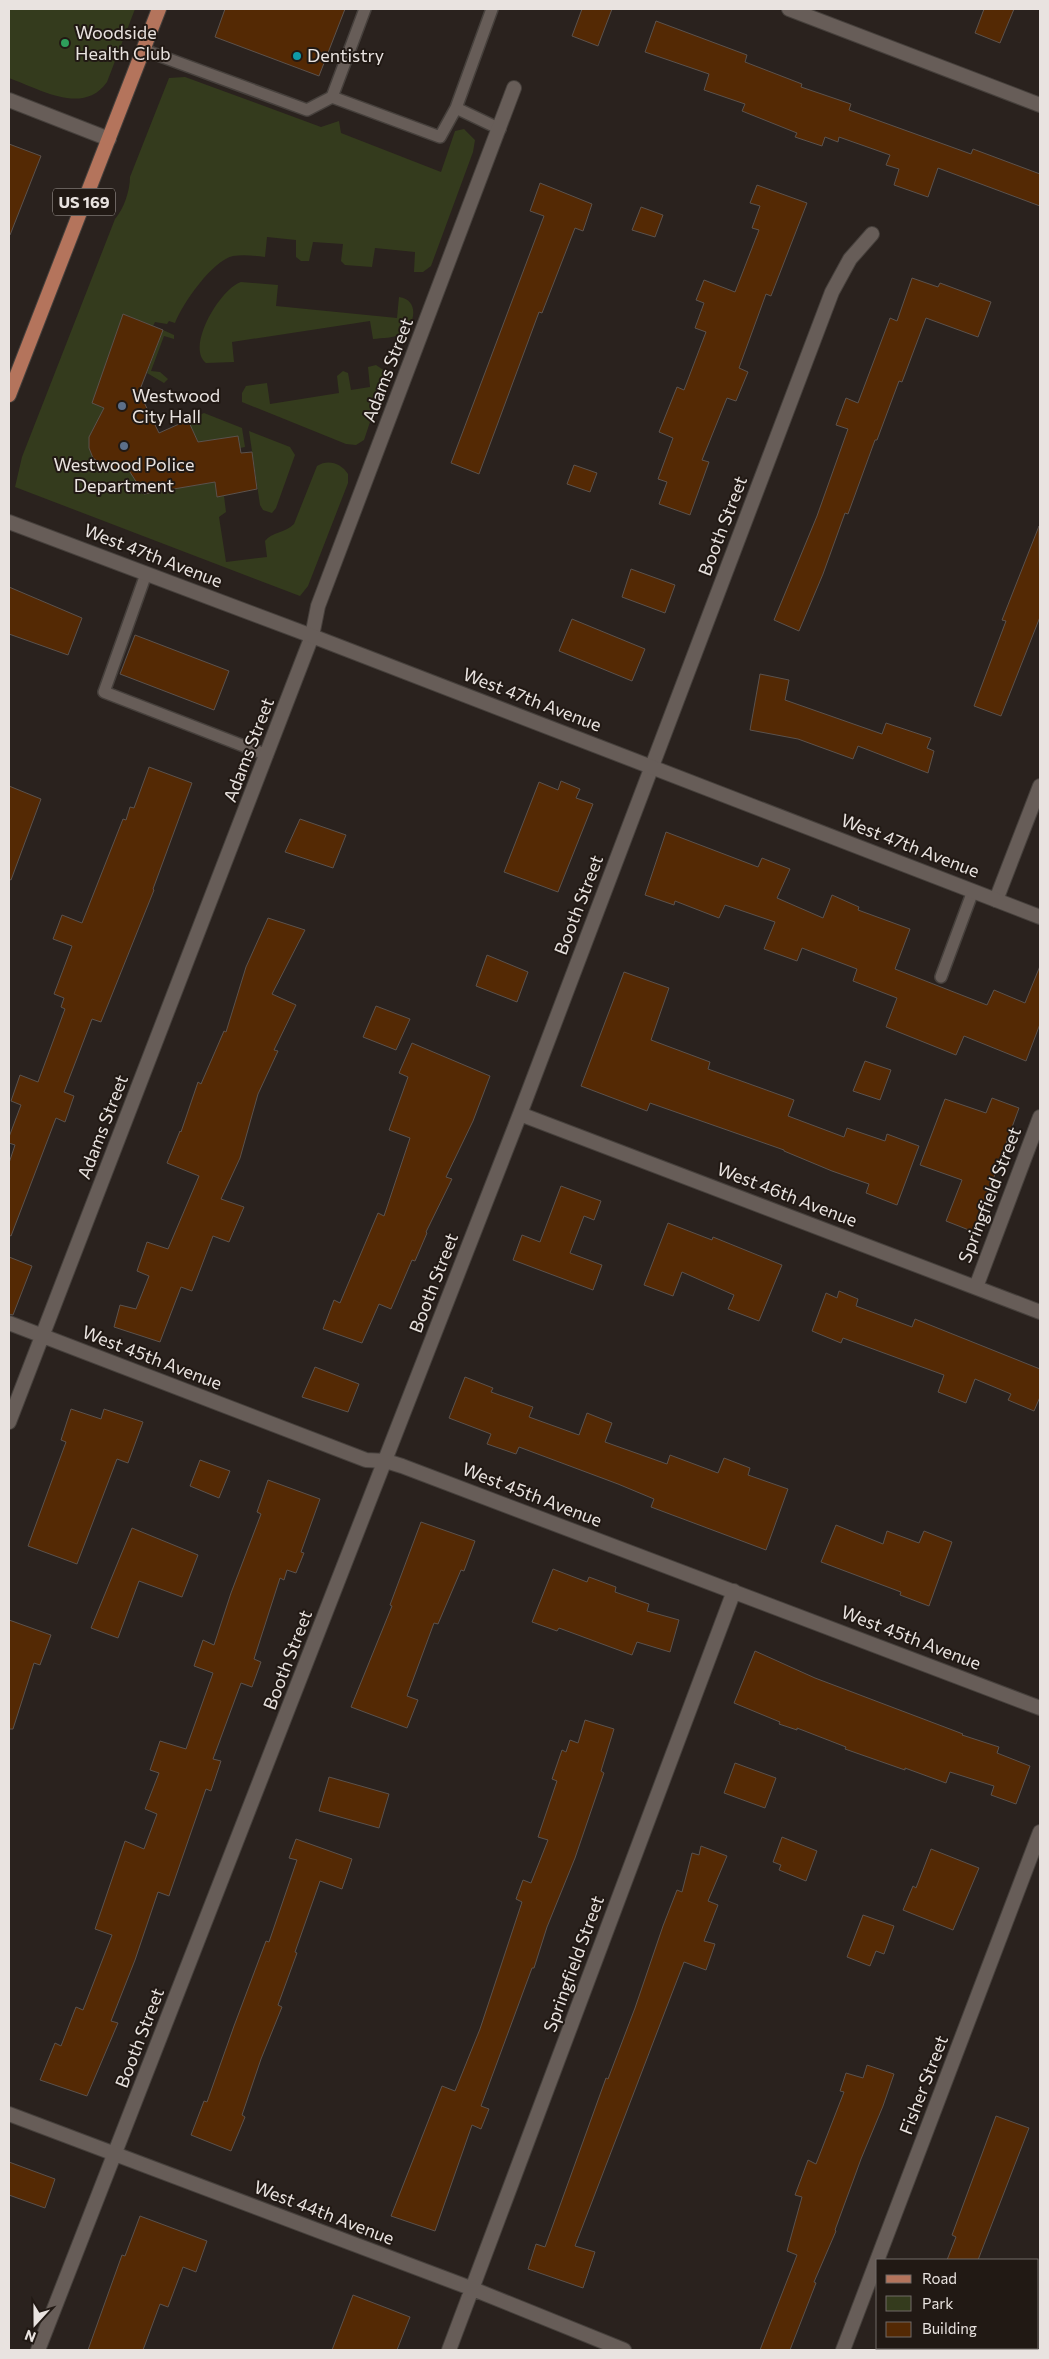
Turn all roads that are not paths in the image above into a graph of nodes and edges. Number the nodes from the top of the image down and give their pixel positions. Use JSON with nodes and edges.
{"nodes":[{"id":1,"x":158,"y":9,"type":"edge"},
{"id":2,"x":365,"y":9,"type":"edge"},
{"id":3,"x":492,"y":9,"type":"edge"},
{"id":4,"x":789,"y":9,"type":"edge"},
{"id":5,"x":144,"y":50,"type":"junction"},
{"id":6,"x":514,"y":88,"type":"dead end"},
{"id":7,"x":332,"y":97,"type":"junction"},
{"id":8,"x":9,"y":100,"type":"edge"},
{"id":9,"x":1040,"y":105,"type":"edge"},
{"id":10,"x":456,"y":108,"type":"junction"},
{"id":11,"x":500,"y":129,"type":"junction"},
{"id":12,"x":108,"y":139,"type":"junction"},
{"id":13,"x":872,"y":234,"type":"dead end"},
{"id":14,"x":9,"y":395,"type":"edge"},
{"id":15,"x":9,"y":522,"type":"edge"},
{"id":16,"x":146,"y":574,"type":"junction"},
{"id":17,"x":312,"y":636,"type":"junction"},
{"id":18,"x":267,"y":755,"type":"junction"},
{"id":19,"x":651,"y":766,"type":"junction"},
{"id":20,"x":1040,"y":786,"type":"edge"},
{"id":21,"x":973,"y":891,"type":"junction"},
{"id":22,"x":996,"y":900,"type":"junction"},
{"id":23,"x":1040,"y":917,"type":"edge"},
{"id":24,"x":941,"y":977,"type":"dead end"},
{"id":25,"x":520,"y":1114,"type":"junction"},
{"id":26,"x":1039,"y":1126,"type":"edge"},
{"id":27,"x":976,"y":1287,"type":"junction"},
{"id":28,"x":1040,"y":1312,"type":"edge"},
{"id":29,"x":9,"y":1323,"type":"edge"},
{"id":30,"x":42,"y":1336,"type":"junction"},
{"id":31,"x":9,"y":1422,"type":"edge"},
{"id":32,"x":386,"y":1461,"type":"junction"},
{"id":33,"x":734,"y":1591,"type":"junction"},
{"id":34,"x":1040,"y":1708,"type":"edge"},
{"id":35,"x":1040,"y":1832,"type":"edge"},
{"id":36,"x":9,"y":2114,"type":"edge"},
{"id":37,"x":114,"y":2155,"type":"junction"},
{"id":38,"x":878,"y":2259,"type":"edge"},
{"id":39,"x":876,"y":2263,"type":"edge"},
{"id":40,"x":473,"y":2289,"type":"junction"},
{"id":41,"x":38,"y":2350,"type":"edge"},
{"id":42,"x":449,"y":2350,"type":"edge"},
{"id":43,"x":624,"y":2350,"type":"edge"},
{"id":44,"x":843,"y":2350,"type":"edge"}],
"edges":[{"from":1,"to":5,"type":"main road","number":"US 169"},
{"from":2,"to":7,"type":"lane"},
{"from":3,"to":10,"type":"lane"},
{"from":4,"to":9,"type":"street"},
{"from":5,"to":7,"type":"lane"},
{"from":5,"to":12,"type":"main road","number":"US 169"},
{"from":6,"to":11,"type":"street","name":"Adams Street"},
{"from":7,"to":10,"type":"lane"},
{"from":8,"to":12,"type":"street"},
{"from":10,"to":11,"type":"lane"},
{"from":11,"to":17,"type":"street","name":"Adams Street"},
{"from":12,"to":14,"type":"main road","number":"US 169"},
{"from":13,"to":19,"type":"street","name":"Booth Street"},
{"from":15,"to":16,"type":"street","name":"West 47th Avenue"},
{"from":16,"to":17,"type":"street","name":"West 47th Avenue"},
{"from":16,"to":18,"type":"lane"},
{"from":17,"to":18,"type":"street","name":"Adams Street"},
{"from":17,"to":19,"type":"street","name":"West 47th Avenue"},
{"from":18,"to":30,"type":"street","name":"Adams Street"},
{"from":19,"to":21,"type":"street","name":"West 47th Avenue"},
{"from":19,"to":25,"type":"street","name":"Booth Street"},
{"from":20,"to":22,"type":"street"},
{"from":21,"to":22,"type":"street","name":"West 47th Avenue"},
{"from":21,"to":24,"type":"lane"},
{"from":22,"to":23,"type":"street","name":"West 47th Avenue"},
{"from":25,"to":27,"type":"street","name":"West 46th Avenue"},
{"from":25,"to":32,"type":"street","name":"Booth Street"},
{"from":26,"to":27,"type":"street","name":"Springfield Street"},
{"from":27,"to":28,"type":"street","name":"West 46th Avenue"},
{"from":29,"to":30,"type":"street","name":"West 45th Avenue"},
{"from":30,"to":31,"type":"street","name":"Adams Street"},
{"from":30,"to":32,"type":"street","name":"West 45th Avenue"},
{"from":32,"to":33,"type":"street","name":"West 45th Avenue"},
{"from":32,"to":37,"type":"street","name":"Booth Street"},
{"from":33,"to":34,"type":"street","name":"West 45th Avenue"},
{"from":33,"to":40,"type":"street","name":"Springfield Street"},
{"from":35,"to":38,"type":"street","name":"Fisher Street"},
{"from":36,"to":37,"type":"street","name":"West 44th Avenue"},
{"from":37,"to":40,"type":"street","name":"West 44th Avenue"},
{"from":37,"to":41,"type":"street","name":"Booth Street"},
{"from":39,"to":44,"type":"street","name":"Fisher Street"},
{"from":40,"to":42,"type":"street","name":"Springfield Street"},
{"from":40,"to":43,"type":"street","name":"West 44th Avenue"}]}
